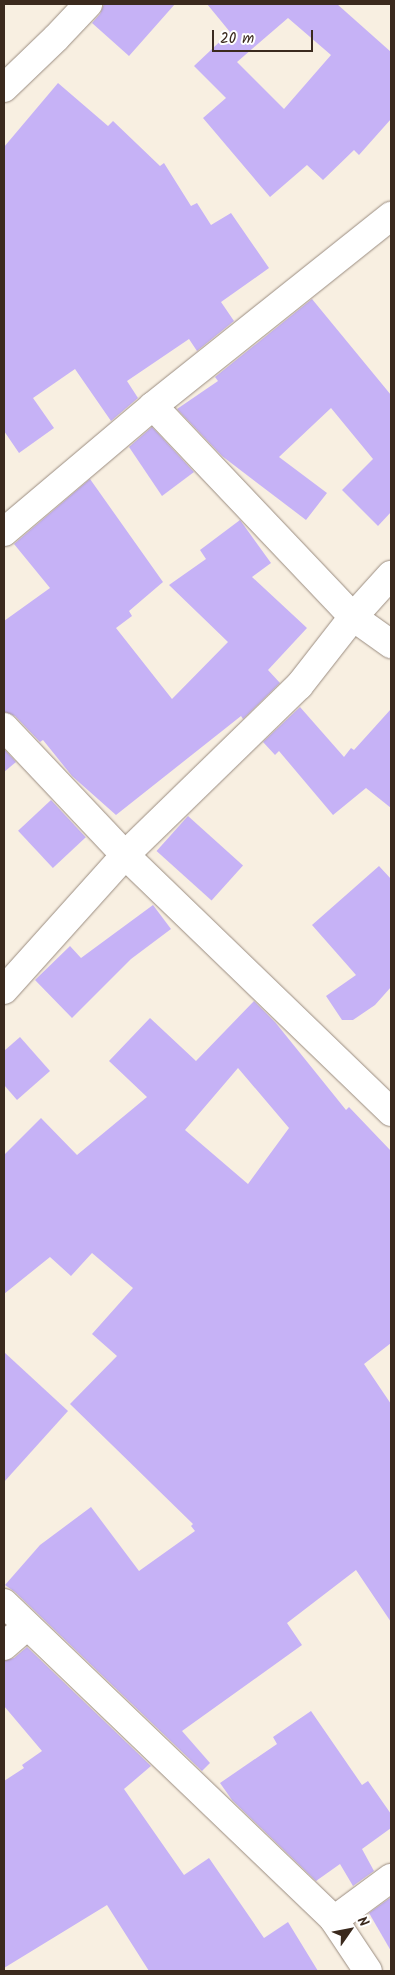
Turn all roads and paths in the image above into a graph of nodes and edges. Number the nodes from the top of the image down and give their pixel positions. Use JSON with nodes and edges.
{"nodes":[{"id":1,"x":88,"y":4,"type":"edge"},
{"id":2,"x":4,"y":88,"type":"edge"},
{"id":3,"x":391,"y":216,"type":"edge"},
{"id":4,"x":152,"y":406,"type":"junction"},
{"id":5,"x":4,"y":532,"type":"edge"},
{"id":6,"x":391,"y":575,"type":"edge"},
{"id":7,"x":353,"y":617,"type":"junction"},
{"id":8,"x":391,"y":644,"type":"edge"},
{"id":9,"x":4,"y":728,"type":"edge"},
{"id":10,"x":125,"y":855,"type":"junction"},
{"id":11,"x":4,"y":990,"type":"edge"},
{"id":12,"x":391,"y":1112,"type":"edge"},
{"id":13,"x":4,"y":1603,"type":"edge"},
{"id":14,"x":26,"y":1627,"type":"junction"},
{"id":15,"x":4,"y":1646,"type":"edge"},
{"id":16,"x":391,"y":1878,"type":"edge"},
{"id":17,"x":334,"y":1920,"type":"junction"},
{"id":18,"x":368,"y":1971,"type":"edge"}],
"edges":[{"from":1,"to":2,"type":"street"},
{"from":3,"to":4,"type":"street"},
{"from":4,"to":5,"type":"street"},
{"from":4,"to":7,"type":"street"},
{"from":6,"to":7,"type":"street"},
{"from":7,"to":8,"type":"street"},
{"from":7,"to":10,"type":"street"},
{"from":9,"to":10,"type":"street"},
{"from":10,"to":11,"type":"street"},
{"from":10,"to":12,"type":"street"},
{"from":13,"to":14,"type":"street"},
{"from":14,"to":15,"type":"street"},
{"from":14,"to":17,"type":"street"},
{"from":16,"to":17,"type":"street"},
{"from":17,"to":18,"type":"street"}]}
